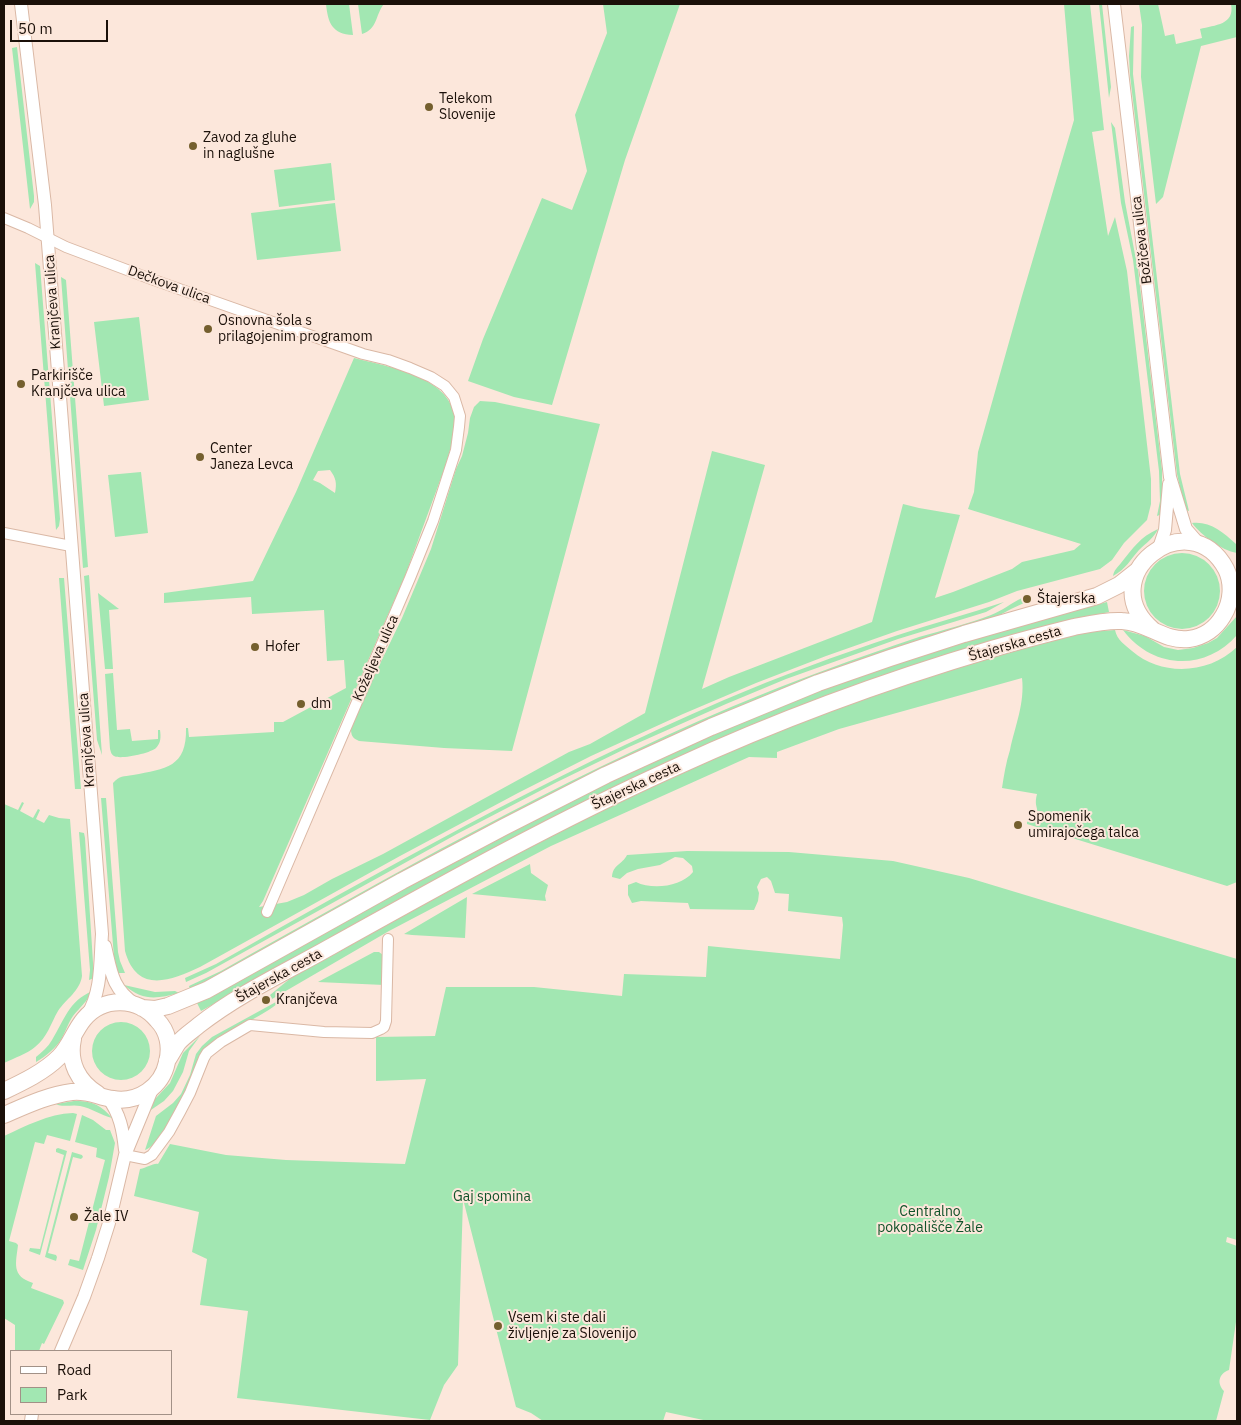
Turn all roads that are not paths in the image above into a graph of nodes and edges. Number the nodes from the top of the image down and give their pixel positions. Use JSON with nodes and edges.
{"nodes":[{"id":1,"x":21,"y":4,"type":"edge"},
{"id":2,"x":1114,"y":4,"type":"edge"},
{"id":3,"x":4,"y":218,"type":"edge"},
{"id":4,"x":48,"y":238,"type":"junction"},
{"id":5,"x":454,"y":397,"type":"joint"},
{"id":6,"x":1170,"y":477,"type":"junction"},
{"id":7,"x":4,"y":533,"type":"edge"},
{"id":8,"x":1200,"y":545,"type":"junction"},
{"id":9,"x":71,"y":546,"type":"junction"},
{"id":10,"x":1159,"y":548,"type":"junction"},
{"id":11,"x":1219,"y":560,"type":"junction"},
{"id":12,"x":1237,"y":563,"type":"edge"},
{"id":13,"x":1138,"y":570,"type":"junction"},
{"id":14,"x":1231,"y":609,"type":"edge"},
{"id":15,"x":1153,"y":630,"type":"junction"},
{"id":16,"x":266,"y":912,"type":"dead end"},
{"id":17,"x":102,"y":934,"type":"junction"},
{"id":18,"x":388,"y":939,"type":"dead end"},
{"id":19,"x":140,"y":1007,"type":"junction"},
{"id":20,"x":86,"y":1016,"type":"junction"},
{"id":21,"x":75,"y":1033,"type":"junction"},
{"id":22,"x":168,"y":1061,"type":"junction"},
{"id":23,"x":153,"y":1087,"type":"junction"},
{"id":24,"x":4,"y":1091,"type":"edge"},
{"id":25,"x":103,"y":1096,"type":"junction"},
{"id":26,"x":4,"y":1115,"type":"edge"},
{"id":27,"x":125,"y":1155,"type":"junction"},
{"id":28,"x":61,"y":1350,"type":"edge"}],
"edges":[{"from":1,"to":4,"type":"street","name":"Kranjčeva ulica"},
{"from":2,"to":6,"type":"street","name":"Božičeva ulica"},
{"from":3,"to":4,"type":"street","name":"Kranjčeva ulica"},
{"from":4,"to":5,"type":"street","name":"Dečkova ulica"},
{"from":4,"to":9,"type":"street","name":"Kranjčeva ulica"},
{"from":5,"to":16,"type":"street","name":"Koželjeva ulica"},
{"from":6,"to":8,"type":"street","name":"Božičeva ulica"},
{"from":6,"to":10,"type":"street","name":"Božičeva ulica"},
{"from":7,"to":9,"type":"street"},
{"from":8,"to":10,"type":"main road"},
{"from":8,"to":11,"type":"main road","name":"Štajerska cesta"},
{"from":9,"to":17,"type":"street","name":"Kranjčeva ulica"},
{"from":10,"to":13,"type":"main road","name":"Štajerska cesta"},
{"from":11,"to":12,"type":"main road","name":"Štajerska cesta"},
{"from":11,"to":14,"type":"main road","name":"Štajerska cesta"},
{"from":13,"to":15,"type":"main road"},
{"from":13,"to":19,"type":"main road","name":"Štajerska cesta"},
{"from":14,"to":15,"type":"main road","name":"Štajerska cesta"},
{"from":15,"to":22,"type":"main road","name":"Štajerska cesta"},
{"from":17,"to":19,"type":"street","name":"Kranjčeva ulica"},
{"from":17,"to":20,"type":"street","name":"Kranjčeva ulica"},
{"from":18,"to":27,"type":"street"},
{"from":19,"to":20,"type":"main road","name":"Štajerska cesta"},
{"from":19,"to":22,"type":"main road"},
{"from":20,"to":21,"type":"main road","name":"Štajerska cesta"},
{"from":21,"to":24,"type":"main road","name":"Štajerska cesta"},
{"from":21,"to":25,"type":"main road","name":"Štajerska cesta"},
{"from":22,"to":23,"type":"main road","name":"Štajerska cesta"},
{"from":23,"to":25,"type":"main road"},
{"from":23,"to":27,"type":"street"},
{"from":25,"to":26,"type":"main road"},
{"from":25,"to":27,"type":"street"},
{"from":27,"to":28,"type":"street"}]}
